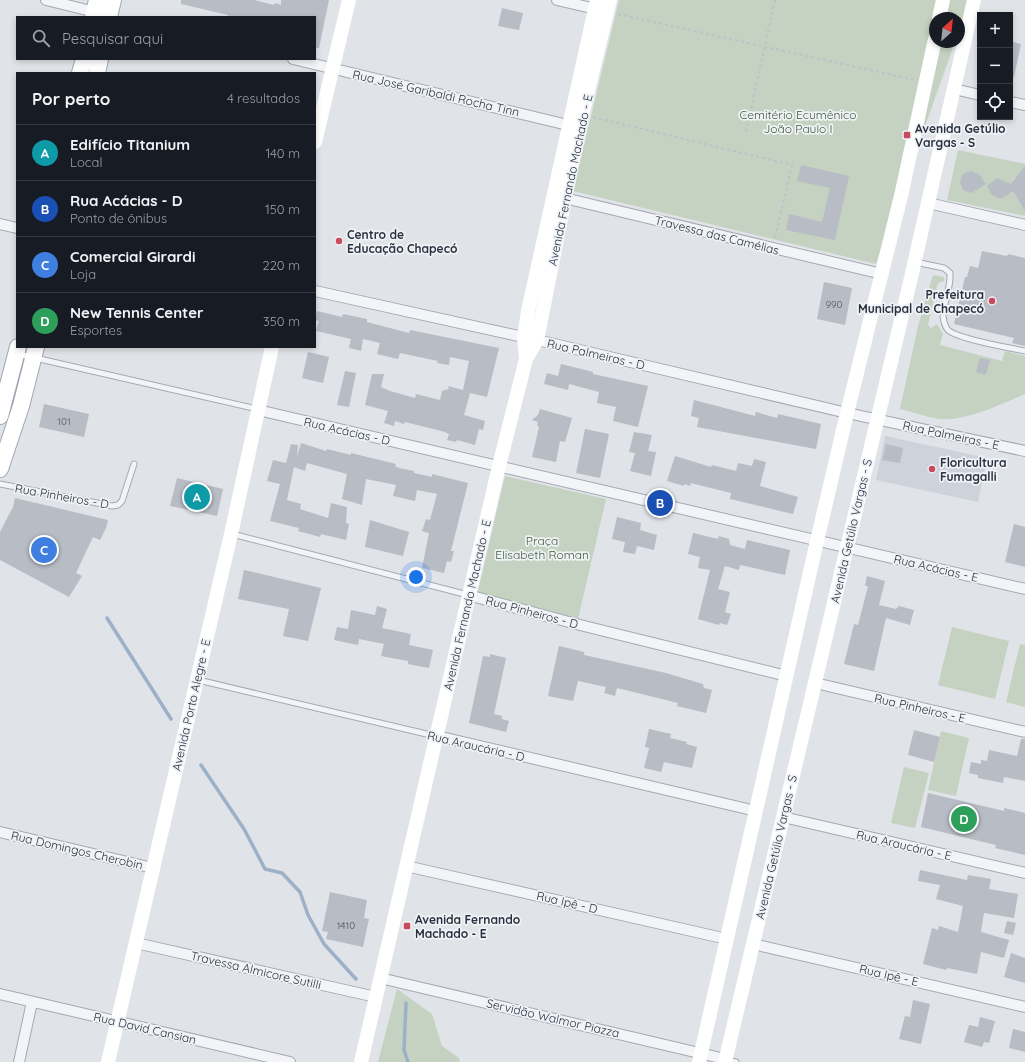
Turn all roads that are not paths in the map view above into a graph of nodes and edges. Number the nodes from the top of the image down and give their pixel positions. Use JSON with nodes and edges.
{"nodes":[{"id":1,"x":46,"y":0,"type":"edge"},
{"id":2,"x":349,"y":0,"type":"edge"},
{"id":3,"x":557,"y":0,"type":"edge"},
{"id":4,"x":943,"y":0,"type":"edge"},
{"id":5,"x":974,"y":0,"type":"edge"},
{"id":6,"x":603,"y":5,"type":"edge"},
{"id":7,"x":105,"y":11,"type":"edge"},
{"id":8,"x":941,"y":12,"type":"edge"},
{"id":9,"x":933,"y":48,"type":"edge"},
{"id":10,"x":84,"y":60,"type":"edge"},
{"id":11,"x":100,"y":60,"type":"edge"},
{"id":12,"x":297,"y":60,"type":"edge"},
{"id":13,"x":333,"y":68,"type":"junction"},
{"id":14,"x":80,"y":72,"type":"edge"},
{"id":15,"x":97,"y":72,"type":"edge"},
{"id":16,"x":954,"y":89,"type":"junction"},
{"id":17,"x":977,"y":94,"type":"edge"},
{"id":18,"x":1013,"y":103,"type":"edge"},
{"id":19,"x":1025,"y":105,"type":"edge"},
{"id":20,"x":577,"y":122,"type":"junction"},
{"id":21,"x":316,"y":138,"type":"edge"},
{"id":22,"x":559,"y":197,"type":"junction"},
{"id":23,"x":928,"y":203,"type":"junction"},
{"id":24,"x":0,"y":224,"type":"edge"},
{"id":25,"x":1025,"y":225,"type":"edge"},
{"id":26,"x":16,"y":228,"type":"edge"},
{"id":27,"x":914,"y":262,"type":"junction"},
{"id":28,"x":882,"y":274,"type":"junction"},
{"id":29,"x":316,"y":291,"type":"edge"},
{"id":30,"x":531,"y":339,"type":"junction"},
{"id":31,"x":272,"y":348,"type":"edge"},
{"id":32,"x":17,"y":350,"type":"edge"},
{"id":33,"x":1025,"y":351,"type":"edge"},
{"id":34,"x":35,"y":353,"type":"edge"},
{"id":35,"x":258,"y":410,"type":"junction"},
{"id":36,"x":847,"y":413,"type":"junction"},
{"id":37,"x":0,"y":416,"type":"edge"},
{"id":38,"x":876,"y":420,"type":"junction"},
{"id":39,"x":1025,"y":451,"type":"edge"},
{"id":40,"x":134,"y":464,"type":"dead end"},
{"id":41,"x":499,"y":466,"type":"junction"},
{"id":42,"x":0,"y":469,"type":"edge"},
{"id":43,"x":0,"y":484,"type":"edge"},
{"id":44,"x":231,"y":534,"type":"junction"},
{"id":45,"x":817,"y":541,"type":"junction"},
{"id":46,"x":847,"y":548,"type":"junction"},
{"id":47,"x":1025,"y":588,"type":"edge"},
{"id":48,"x":468,"y":595,"type":"junction"},
{"id":49,"x":786,"y":676,"type":"junction"},
{"id":50,"x":197,"y":679,"type":"junction"},
{"id":51,"x":815,"y":683,"type":"junction"},
{"id":52,"x":1025,"y":732,"type":"edge"},
{"id":53,"x":436,"y":736,"type":"junction"},
{"id":54,"x":756,"y":811,"type":"junction"},
{"id":55,"x":783,"y":817,"type":"junction"},
{"id":56,"x":0,"y":832,"type":"edge"},
{"id":57,"x":406,"y":866,"type":"junction"},
{"id":58,"x":153,"y":868,"type":"junction"},
{"id":59,"x":1025,"y":873,"type":"edge"},
{"id":60,"x":727,"y":939,"type":"junction"},
{"id":61,"x":136,"y":943,"type":"junction"},
{"id":62,"x":753,"y":944,"type":"junction"},
{"id":63,"x":380,"y":978,"type":"junction"},
{"id":64,"x":0,"y":994,"type":"edge"},
{"id":65,"x":376,"y":997,"type":"junction"},
{"id":66,"x":32,"y":1002,"type":"junction"},
{"id":67,"x":1025,"y":1007,"type":"edge"},
{"id":68,"x":118,"y":1022,"type":"junction"},
{"id":69,"x":700,"y":1058,"type":"edge"},
{"id":70,"x":729,"y":1061,"type":"edge"},
{"id":71,"x":19,"y":1062,"type":"edge"},
{"id":72,"x":108,"y":1062,"type":"edge"},
{"id":73,"x":290,"y":1062,"type":"edge"},
{"id":74,"x":361,"y":1062,"type":"edge"}],
"edges":[{"from":1,"to":7,"type":"street"},
{"from":2,"to":13,"type":"street"},
{"from":3,"to":6,"type":"street"},
{"from":4,"to":8,"type":"street"},
{"from":5,"to":16,"type":"street","name":"Avenida Getúlio Vargas - S"},
{"from":6,"to":20,"type":"street","name":"Avenida Fernando Machado - E"},
{"from":9,"to":28,"type":"street"},
{"from":10,"to":14,"type":"main road"},
{"from":11,"to":15,"type":"main road"},
{"from":12,"to":13,"type":"street","name":"Rua José Garibaldi Rocha Tinn"},
{"from":13,"to":20,"type":"street","name":"Rua José Garibaldi Rocha Tinn"},
{"from":13,"to":21,"type":"street"},
{"from":16,"to":17,"type":"street"},
{"from":16,"to":23,"type":"street","name":"Avenida Getúlio Vargas - S"},
{"from":18,"to":19,"type":"street"},
{"from":20,"to":22,"type":"street","name":"Avenida Fernando Machado - E"},
{"from":22,"to":28,"type":"street","name":"Travessa das Camélias"},
{"from":22,"to":30,"type":"street","name":"Avenida Fernando Machado - E"},
{"from":23,"to":25,"type":"street"},
{"from":23,"to":27,"type":"street","name":"Avenida Getúlio Vargas - S"},
{"from":24,"to":26,"type":"street"},
{"from":27,"to":33,"type":"lane"},
{"from":27,"to":38,"type":"street","name":"Avenida Getúlio Vargas - S"},
{"from":28,"to":36,"type":"street"},
{"from":29,"to":30,"type":"street","name":"Rua Palmeiras - D"},
{"from":30,"to":36,"type":"street","name":"Rua Palmeiras - D"},
{"from":30,"to":41,"type":"street","name":"Avenida Fernando Machado - E"},
{"from":31,"to":35,"type":"street","name":"Avenida Porto Alegre - E"},
{"from":32,"to":34,"type":"lane","name":"Rua Acácias - D"},
{"from":32,"to":37,"type":"main road"},
{"from":34,"to":35,"type":"lane","name":"Rua Acácias - D"},
{"from":34,"to":42,"type":"main road"},
{"from":35,"to":41,"type":"street","name":"Rua Acácias - D"},
{"from":35,"to":44,"type":"street","name":"Avenida Porto Alegre - E"},
{"from":36,"to":38,"type":"street","name":"Rua Palmeiras - D"},
{"from":36,"to":45,"type":"street"},
{"from":38,"to":39,"type":"street","name":"Rua Palmeiras - E"},
{"from":38,"to":46,"type":"street","name":"Avenida Getúlio Vargas - S"},
{"from":40,"to":43,"type":"lane","name":"Rua Pinheiros - D"},
{"from":41,"to":45,"type":"street","name":"Rua Acácias - D"},
{"from":41,"to":48,"type":"street","name":"Avenida Fernando Machado - E"},
{"from":44,"to":48,"type":"lane","name":"Rua Pinheiros - D"},
{"from":44,"to":50,"type":"street","name":"Avenida Porto Alegre - E"},
{"from":45,"to":46,"type":"street","name":"Rua Acácias - D"},
{"from":45,"to":49,"type":"street"},
{"from":46,"to":47,"type":"street","name":"Rua Acácias - E"},
{"from":46,"to":51,"type":"street","name":"Avenida Getúlio Vargas - S"},
{"from":48,"to":49,"type":"street","name":"Rua Pinheiros - D"},
{"from":48,"to":53,"type":"street","name":"Avenida Fernando Machado - E"},
{"from":49,"to":54,"type":"street"},
{"from":50,"to":53,"type":"lane","name":"Rua Araucária - D"},
{"from":50,"to":58,"type":"street","name":"Avenida Porto Alegre - E"},
{"from":51,"to":52,"type":"street","name":"Rua Pinheiros - E"},
{"from":51,"to":55,"type":"street","name":"Avenida Getúlio Vargas - S"},
{"from":53,"to":54,"type":"street","name":"Rua Araucária - D"},
{"from":53,"to":57,"type":"street","name":"Avenida Fernando Machado - E"},
{"from":54,"to":60,"type":"street"},
{"from":55,"to":59,"type":"street","name":"Rua Araucária - E"},
{"from":55,"to":62,"type":"street","name":"Avenida Getúlio Vargas - S"},
{"from":56,"to":58,"type":"street","name":"Rua Domingos Cherobin"},
{"from":57,"to":60,"type":"street","name":"Rua Ipê - D"},
{"from":57,"to":63,"type":"street","name":"Avenida Fernando Machado - E"},
{"from":58,"to":61,"type":"street","name":"Avenida Porto Alegre - E"},
{"from":60,"to":69,"type":"street"},
{"from":61,"to":65,"type":"street","name":"Travessa Almicore Sutilli"},
{"from":61,"to":68,"type":"street","name":"Avenida Porto Alegre - E"},
{"from":62,"to":67,"type":"street","name":"Rua Ipê - E"},
{"from":62,"to":70,"type":"street","name":"Avenida Getúlio Vargas - S"},
{"from":63,"to":65,"type":"street","name":"Avenida Fernando Machado - E"},
{"from":63,"to":69,"type":"street","name":"Servidão Walmor Piazza"},
{"from":64,"to":66,"type":"street","name":"Rua David Cansian"},
{"from":65,"to":74,"type":"street","name":"Avenida Fernando Machado - E"},
{"from":66,"to":68,"type":"street","name":"Rua David Cansian"},
{"from":66,"to":71,"type":"street"},
{"from":68,"to":72,"type":"street","name":"Avenida Porto Alegre - E"},
{"from":68,"to":73,"type":"street","name":"Rua David Cansian"},
{"from":69,"to":70,"type":"street","name":"Servidão Walmor Piazza"}]}
